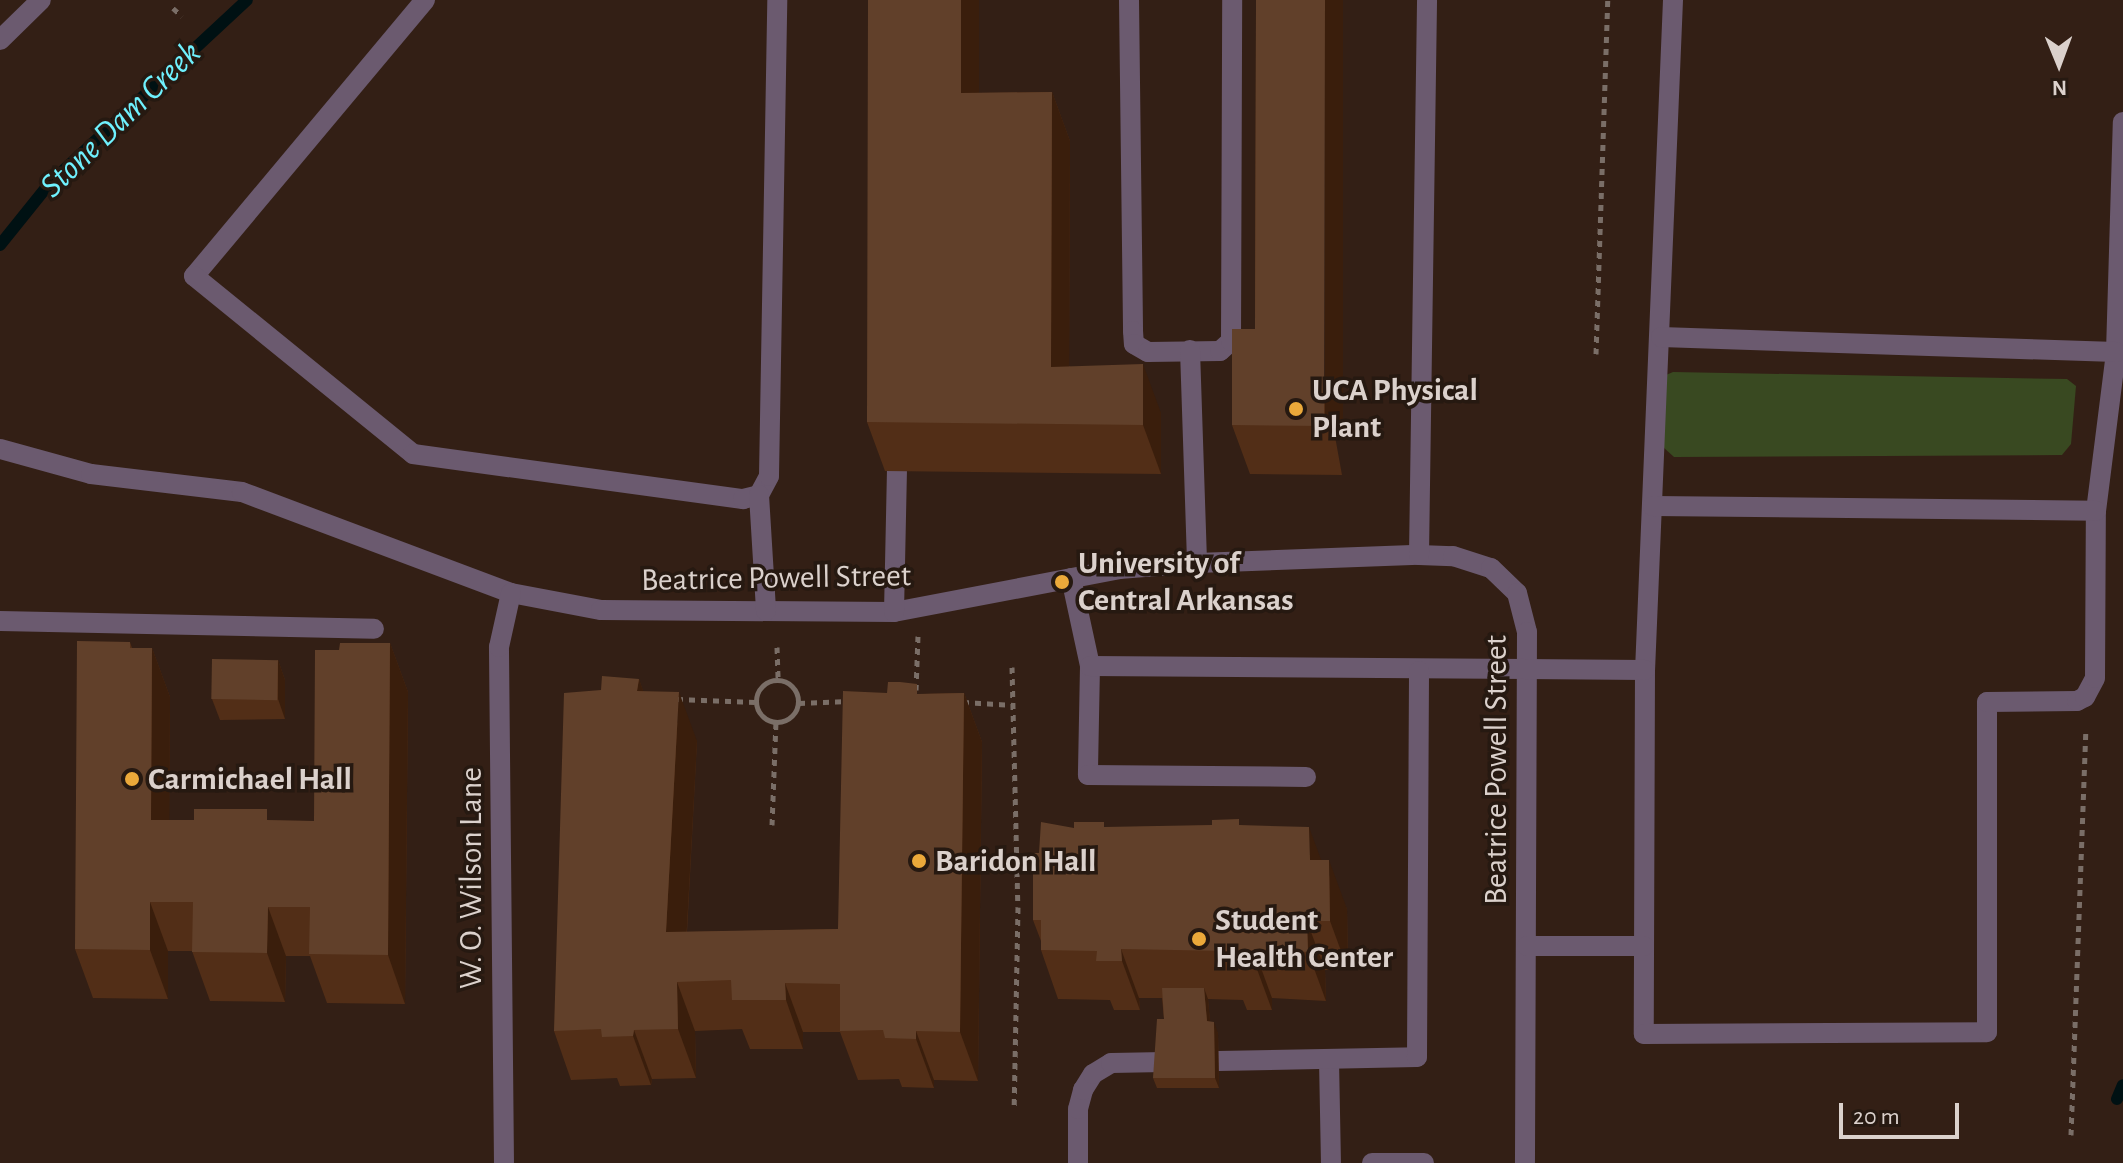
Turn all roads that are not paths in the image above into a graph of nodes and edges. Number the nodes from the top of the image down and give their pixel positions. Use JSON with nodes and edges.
{"nodes":[{"id":1,"x":41,"y":0,"type":"edge"},
{"id":2,"x":425,"y":0,"type":"edge"},
{"id":3,"x":777,"y":0,"type":"edge"},
{"id":4,"x":1129,"y":0,"type":"edge"},
{"id":5,"x":1232,"y":0,"type":"edge"},
{"id":6,"x":1427,"y":0,"type":"edge"},
{"id":7,"x":1673,"y":0,"type":"edge"},
{"id":8,"x":0,"y":40,"type":"edge"},
{"id":9,"x":2123,"y":122,"type":"edge"},
{"id":10,"x":1661,"y":337,"type":"junction"},
{"id":11,"x":1190,"y":350,"type":"junction"},
{"id":12,"x":2116,"y":352,"type":"junction"},
{"id":13,"x":0,"y":449,"type":"edge"},
{"id":14,"x":897,"y":471,"type":"dead end"},
{"id":15,"x":759,"y":495,"type":"junction"},
{"id":16,"x":1653,"y":506,"type":"junction"},
{"id":17,"x":2096,"y":511,"type":"junction"},
{"id":18,"x":1419,"y":555,"type":"junction"},
{"id":19,"x":1197,"y":563,"type":"junction"},
{"id":20,"x":1071,"y":578,"type":"junction"},
{"id":21,"x":511,"y":593,"type":"junction"},
{"id":22,"x":766,"y":611,"type":"junction"},
{"id":23,"x":894,"y":612,"type":"junction"},
{"id":24,"x":0,"y":621,"type":"edge"},
{"id":25,"x":374,"y":629,"type":"dead end"},
{"id":26,"x":1090,"y":666,"type":"junction"},
{"id":27,"x":1527,"y":670,"type":"junction"},
{"id":28,"x":1645,"y":670,"type":"junction"},
{"id":29,"x":1419,"y":671,"type":"junction"},
{"id":30,"x":1306,"y":777,"type":"dead end"},
{"id":31,"x":1527,"y":946,"type":"junction"},
{"id":32,"x":1644,"y":946,"type":"junction"},
{"id":33,"x":1329,"y":1060,"type":"junction"},
{"id":34,"x":504,"y":1163,"type":"edge"},
{"id":35,"x":1078,"y":1163,"type":"edge"},
{"id":36,"x":1331,"y":1163,"type":"edge"},
{"id":37,"x":1372,"y":1163,"type":"edge"},
{"id":38,"x":1424,"y":1163,"type":"edge"},
{"id":39,"x":1525,"y":1163,"type":"edge"}],
"edges":[{"from":1,"to":8,"type":"street"},
{"from":2,"to":15,"type":"street"},
{"from":3,"to":15,"type":"street"},
{"from":4,"to":11,"type":"street"},
{"from":5,"to":11,"type":"street"},
{"from":6,"to":18,"type":"street"},
{"from":7,"to":10,"type":"street"},
{"from":9,"to":12,"type":"street"},
{"from":10,"to":12,"type":"street"},
{"from":10,"to":16,"type":"street"},
{"from":11,"to":19,"type":"street"},
{"from":12,"to":17,"type":"street"},
{"from":13,"to":21,"type":"street","name":"Beatrice Powell Street"},
{"from":14,"to":23,"type":"street"},
{"from":15,"to":22,"type":"street"},
{"from":16,"to":17,"type":"street"},
{"from":16,"to":28,"type":"street"},
{"from":17,"to":32,"type":"street"},
{"from":18,"to":19,"type":"street","name":"Beatrice Powell Street"},
{"from":18,"to":27,"type":"street","name":"Beatrice Powell Street"},
{"from":19,"to":20,"type":"street","name":"Beatrice Powell Street"},
{"from":20,"to":23,"type":"street","name":"Beatrice Powell Street"},
{"from":20,"to":26,"type":"street"},
{"from":21,"to":22,"type":"street","name":"Beatrice Powell Street"},
{"from":21,"to":34,"type":"street","name":"W. O. Wilson Lane"},
{"from":22,"to":23,"type":"street","name":"Beatrice Powell Street"},
{"from":24,"to":25,"type":"street"},
{"from":26,"to":29,"type":"street"},
{"from":26,"to":30,"type":"street"},
{"from":27,"to":28,"type":"street"},
{"from":27,"to":29,"type":"street"},
{"from":27,"to":31,"type":"street","name":"Beatrice Powell Street"},
{"from":28,"to":32,"type":"street"},
{"from":29,"to":33,"type":"street"},
{"from":31,"to":32,"type":"street"},
{"from":31,"to":39,"type":"street","name":"Beatrice Powell Street"},
{"from":33,"to":35,"type":"street"},
{"from":33,"to":36,"type":"street"},
{"from":37,"to":38,"type":"street"}]}
